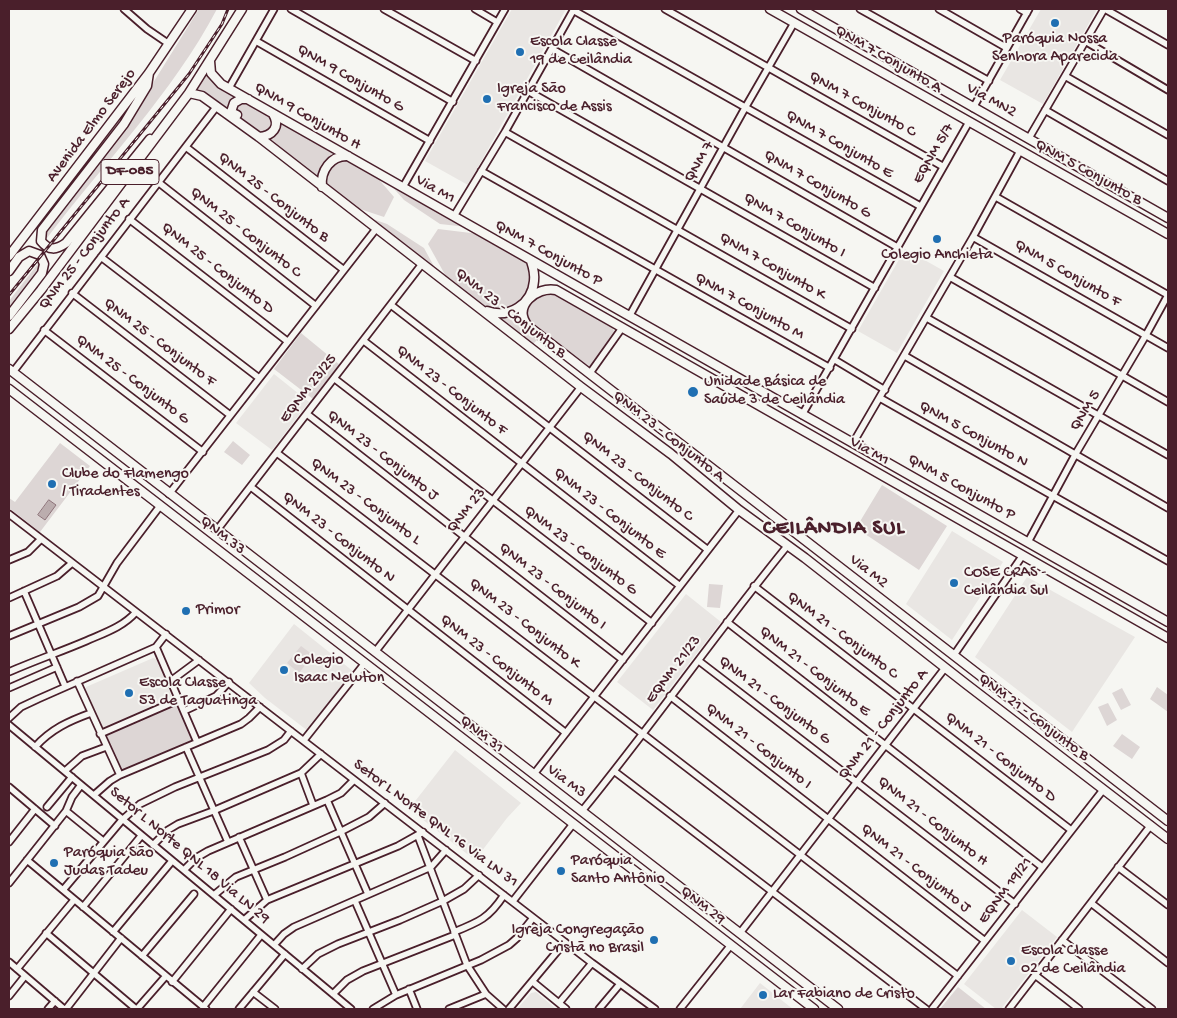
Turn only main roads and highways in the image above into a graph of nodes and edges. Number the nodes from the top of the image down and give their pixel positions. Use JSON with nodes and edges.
{"nodes":[{"id":1,"x":192,"y":9,"type":"edge"},
{"id":2,"x":242,"y":9,"type":"edge"},
{"id":3,"x":770,"y":9,"type":"edge"},
{"id":4,"x":802,"y":9,"type":"edge"},
{"id":5,"x":885,"y":58,"type":"junction"},
{"id":6,"x":210,"y":61,"type":"junction"},
{"id":7,"x":881,"y":71,"type":"junction"},
{"id":8,"x":150,"y":73,"type":"junction"},
{"id":9,"x":938,"y":87,"type":"junction"},
{"id":10,"x":189,"y":93,"type":"junction"},
{"id":11,"x":250,"y":100,"type":"junction"},
{"id":12,"x":272,"y":113,"type":"junction"},
{"id":13,"x":239,"y":122,"type":"junction"},
{"id":14,"x":968,"y":122,"type":"joint"},
{"id":15,"x":163,"y":128,"type":"junction"},
{"id":16,"x":259,"y":137,"type":"junction"},
{"id":17,"x":1020,"y":151,"type":"joint"},
{"id":18,"x":348,"y":156,"type":"junction"},
{"id":19,"x":1061,"y":174,"type":"junction"},
{"id":20,"x":1108,"y":184,"type":"junction"},
{"id":21,"x":322,"y":187,"type":"junction"},
{"id":22,"x":403,"y":187,"type":"joint"},
{"id":23,"x":1116,"y":205,"type":"junction"},
{"id":24,"x":454,"y":216,"type":"joint"},
{"id":25,"x":1168,"y":218,"type":"edge"},
{"id":26,"x":1168,"y":234,"type":"edge"},
{"id":27,"x":9,"y":256,"type":"edge"},
{"id":28,"x":531,"y":261,"type":"junction"},
{"id":29,"x":9,"y":270,"type":"edge"},
{"id":30,"x":527,"y":300,"type":"junction"},
{"id":31,"x":483,"y":310,"type":"junction"},
{"id":32,"x":9,"y":316,"type":"edge"},
{"id":33,"x":9,"y":329,"type":"edge"},
{"id":34,"x":545,"y":340,"type":"junction"},
{"id":35,"x":534,"y":351,"type":"junction"},
{"id":36,"x":11,"y":371,"type":"edge"},
{"id":37,"x":699,"y":372,"type":"junction"},
{"id":38,"x":9,"y":384,"type":"edge"},
{"id":39,"x":580,"y":386,"type":"joint"},
{"id":40,"x":754,"y":387,"type":"junction"},
{"id":41,"x":9,"y":388,"type":"edge"},
{"id":42,"x":45,"y":398,"type":"junction"},
{"id":43,"x":760,"y":406,"type":"junction"},
{"id":44,"x":816,"y":423,"type":"junction"},
{"id":45,"x":854,"y":443,"type":"joint"},
{"id":46,"x":80,"y":444,"type":"junction"},
{"id":47,"x":119,"y":455,"type":"junction"},
{"id":48,"x":711,"y":468,"type":"junction"},
{"id":49,"x":121,"y":475,"type":"junction"},
{"id":50,"x":702,"y":480,"type":"junction"},
{"id":51,"x":161,"y":488,"type":"junction"},
{"id":52,"x":788,"y":545,"type":"joint"},
{"id":53,"x":220,"y":551,"type":"junction"},
{"id":54,"x":260,"y":564,"type":"junction"},
{"id":55,"x":839,"y":567,"type":"junction"},
{"id":56,"x":830,"y":578,"type":"junction"},
{"id":57,"x":1110,"y":605,"type":"junction"},
{"id":58,"x":1147,"y":610,"type":"junction"},
{"id":59,"x":1168,"y":622,"type":"edge"},
{"id":60,"x":1168,"y":626,"type":"edge"},
{"id":61,"x":1155,"y":631,"type":"junction"},
{"id":62,"x":331,"y":637,"type":"junction"},
{"id":63,"x":1168,"y":638,"type":"edge"},
{"id":64,"x":362,"y":642,"type":"junction"},
{"id":65,"x":368,"y":665,"type":"joint"},
{"id":66,"x":945,"y":668,"type":"joint"},
{"id":67,"x":384,"y":678,"type":"junction"},
{"id":68,"x":423,"y":690,"type":"junction"},
{"id":69,"x":1075,"y":748,"type":"junction"},
{"id":70,"x":1066,"y":760,"type":"junction"},
{"id":71,"x":492,"y":761,"type":"junction"},
{"id":72,"x":534,"y":774,"type":"junction"},
{"id":73,"x":1168,"y":821,"type":"edge"},
{"id":74,"x":573,"y":824,"type":"joint"},
{"id":75,"x":580,"y":830,"type":"junction"},
{"id":76,"x":1168,"y":839,"type":"edge"},
{"id":77,"x":620,"y":841,"type":"junction"},
{"id":78,"x":688,"y":912,"type":"junction"},
{"id":79,"x":739,"y":932,"type":"junction"},
{"id":80,"x":739,"y":951,"type":"junction"},
{"id":81,"x":775,"y":961,"type":"junction"},
{"id":82,"x":814,"y":1009,"type":"edge"},
{"id":83,"x":838,"y":1009,"type":"edge"}],
"edges":[{"from":1,"to":8,"type":"main road","name":"Avenida Elmo Serejo","number":"DF-085"},
{"from":2,"to":6,"type":"main road","number":"DF-085"},
{"from":3,"to":7,"type":"main road","name":"QNM 7 Conjunto A"},
{"from":4,"to":5,"type":"main road","name":"Via MN2"},
{"from":5,"to":7,"type":"main road"},
{"from":5,"to":9,"type":"main road","name":"Via MN2"},
{"from":6,"to":10,"type":"main road","number":"DF-085"},
{"from":6,"to":11,"type":"main road","name":"QNM 9 Conjunto H"},
{"from":7,"to":9,"type":"main road"},
{"from":7,"to":14,"type":"main road","name":"QNM 7 Conjunto A"},
{"from":8,"to":15,"type":"main road"},
{"from":8,"to":27,"type":"main road","name":"Avenida Elmo Serejo","number":"DF-085"},
{"from":9,"to":20,"type":"main road","name":"Via MN2"},
{"from":10,"to":13,"type":"main road"},
{"from":10,"to":15,"type":"main road","number":"DF-085"},
{"from":11,"to":12,"type":"main road","name":"QNM 9 Conjunto H"},
{"from":11,"to":13,"type":"main road"},
{"from":12,"to":16,"type":"main road"},
{"from":12,"to":18,"type":"main road","name":"QNM 9 Conjunto H"},
{"from":13,"to":16,"type":"main road"},
{"from":14,"to":17,"type":"main road","name":"EQNM 5/7"},
{"from":15,"to":33,"type":"main road","number":"DF-085"},
{"from":16,"to":21,"type":"main road"},
{"from":17,"to":19,"type":"main road","name":"QNM 5 Conjunto B"},
{"from":18,"to":21,"type":"main road"},
{"from":18,"to":22,"type":"main road","name":"QNM 9 Conjunto H"},
{"from":19,"to":20,"type":"main road"},
{"from":19,"to":23,"type":"main road","name":"QNM 5 Conjunto B"},
{"from":20,"to":25,"type":"main road","name":"Via MN2"},
{"from":21,"to":31,"type":"main road","name":"QNM 23 - Conjunto B"},
{"from":22,"to":24,"type":"main road","name":"Via M1"},
{"from":23,"to":25,"type":"main road"},
{"from":23,"to":26,"type":"main road","name":"QNM 5 Conjunto B"},
{"from":24,"to":28,"type":"main road","name":"QNM 7 Conjunto P"},
{"from":28,"to":30,"type":"main road"},
{"from":28,"to":40,"type":"main road","name":"QNM 7 Conjunto P"},
{"from":29,"to":32,"type":"main road"},
{"from":30,"to":31,"type":"main road"},
{"from":30,"to":34,"type":"main road","name":"Via M2"},
{"from":30,"to":37,"type":"main road","name":"Via M1"},
{"from":31,"to":35,"type":"main road","name":"QNM 23 - Conjunto B"},
{"from":34,"to":35,"type":"main road"},
{"from":34,"to":48,"type":"main road","name":"Via M2"},
{"from":35,"to":39,"type":"main road","name":"QNM 23 - Conjunto B"},
{"from":36,"to":42,"type":"main road"},
{"from":37,"to":40,"type":"main road"},
{"from":37,"to":43,"type":"main road","name":"Via M1"},
{"from":38,"to":42,"type":"main road"},
{"from":39,"to":50,"type":"main road","name":"QNM 23 - Conjunto A"},
{"from":40,"to":44,"type":"main road","name":"Via M1"},
{"from":41,"to":46,"type":"main road","name":"QNM 33"},
{"from":42,"to":47,"type":"main road"},
{"from":43,"to":44,"type":"main road"},
{"from":43,"to":57,"type":"main road","name":"Via M1"},
{"from":44,"to":45,"type":"main road","name":"Via M1"},
{"from":45,"to":58,"type":"main road","name":"QNM 5 Conjunto P"},
{"from":46,"to":47,"type":"main road"},
{"from":46,"to":49,"type":"main road","name":"QNM 33"},
{"from":47,"to":51,"type":"main road"},
{"from":48,"to":50,"type":"main road"},
{"from":48,"to":55,"type":"main road","name":"Via M2"},
{"from":49,"to":51,"type":"main road"},
{"from":49,"to":53,"type":"main road","name":"QNM 33"},
{"from":50,"to":52,"type":"main road","name":"QNM 23 - Conjunto A"},
{"from":51,"to":54,"type":"main road"},
{"from":52,"to":56,"type":"main road","name":"QNM 21 - Conjunto A"},
{"from":53,"to":54,"type":"main road"},
{"from":53,"to":62,"type":"main road","name":"QNM 33"},
{"from":54,"to":64,"type":"main road"},
{"from":55,"to":56,"type":"main road"},
{"from":55,"to":69,"type":"main road","name":"Via M2"},
{"from":56,"to":66,"type":"main road","name":"QNM 21 - Conjunto A"},
{"from":57,"to":58,"type":"main road"},
{"from":57,"to":61,"type":"main road","name":"Via M1"},
{"from":58,"to":59,"type":"main road","name":"QNM 5 Conjunto P"},
{"from":60,"to":61,"type":"main road"},
{"from":61,"to":63,"type":"main road","name":"Via M1"},
{"from":62,"to":64,"type":"main road"},
{"from":62,"to":65,"type":"main road","name":"QNM 33"},
{"from":64,"to":68,"type":"main road"},
{"from":65,"to":67,"type":"main road","name":"QNM 31"},
{"from":66,"to":70,"type":"main road","name":"QNM 21 - Conjunto B"},
{"from":67,"to":68,"type":"main road"},
{"from":67,"to":71,"type":"main road","name":"QNM 31"},
{"from":68,"to":72,"type":"main road"},
{"from":69,"to":70,"type":"main road"},
{"from":69,"to":73,"type":"main road","name":"Via M2"},
{"from":70,"to":76,"type":"main road","name":"QNM 21 - Conjunto B"},
{"from":71,"to":72,"type":"main road"},
{"from":71,"to":74,"type":"main road","name":"QNM 31"},
{"from":72,"to":77,"type":"main road","name":"Via M3"},
{"from":74,"to":75,"type":"main road","name":"QNM 29"},
{"from":75,"to":77,"type":"main road"},
{"from":75,"to":78,"type":"main road","name":"QNM 29"},
{"from":77,"to":79,"type":"main road","name":"Via M3"},
{"from":78,"to":79,"type":"main road"},
{"from":78,"to":80,"type":"main road","name":"QNM 29"},
{"from":79,"to":81,"type":"main road"},
{"from":80,"to":81,"type":"main road"},
{"from":80,"to":82,"type":"main road","name":"QNM 29"},
{"from":81,"to":83,"type":"main road"}]}
